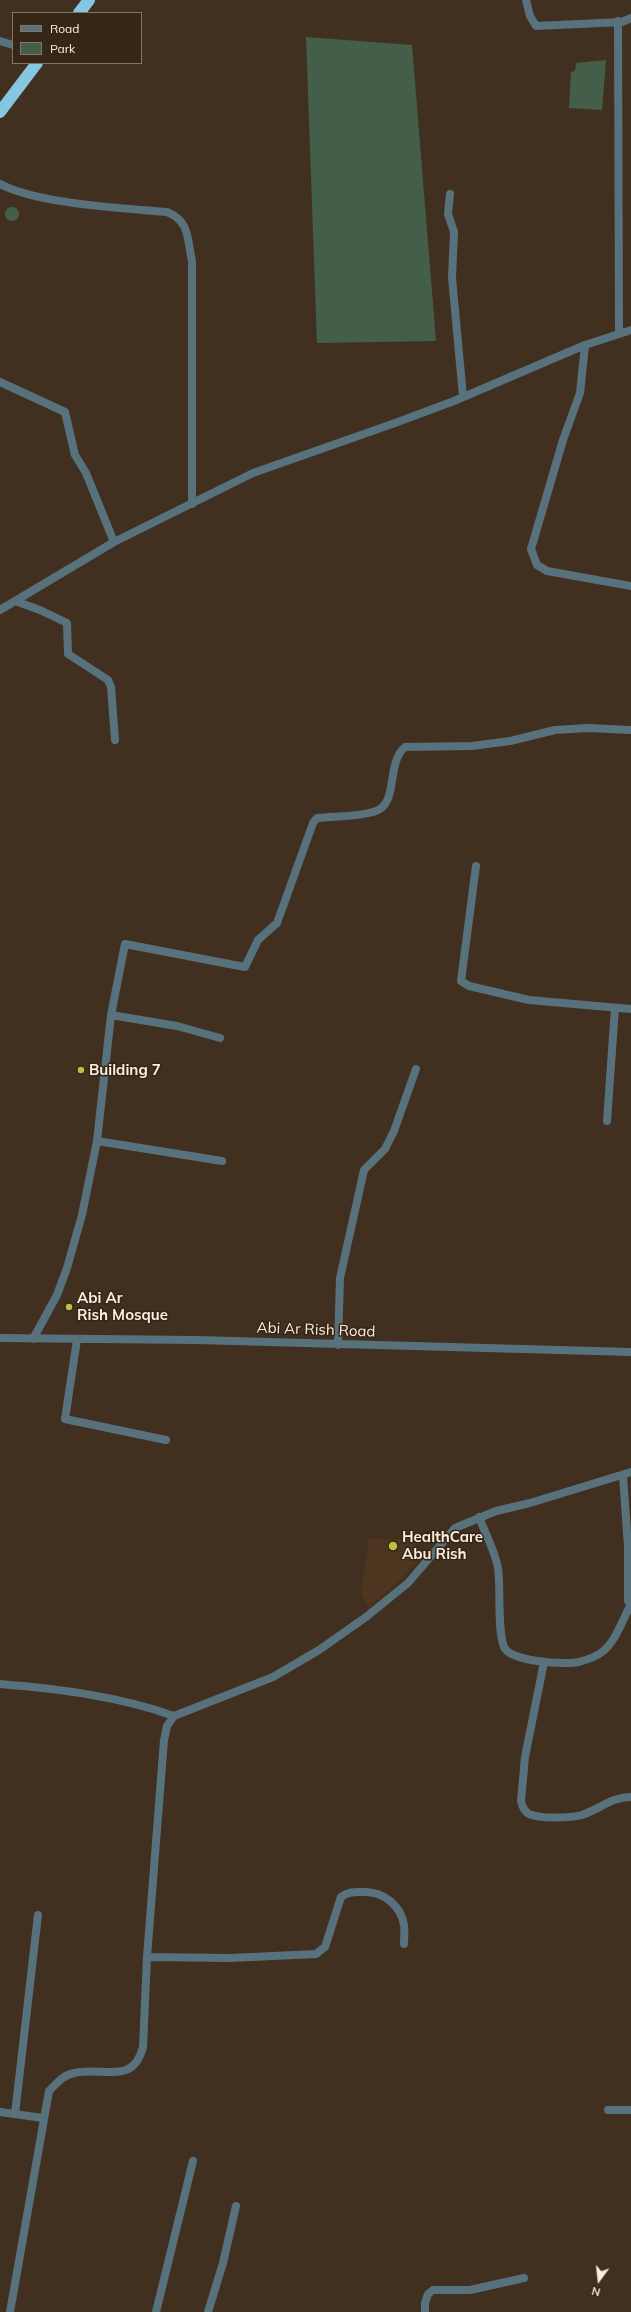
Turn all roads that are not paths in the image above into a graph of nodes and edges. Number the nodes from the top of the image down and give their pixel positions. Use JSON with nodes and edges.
{"nodes":[{"id":1,"x":89,"y":0,"type":"edge"},
{"id":2,"x":526,"y":0,"type":"edge"},
{"id":3,"x":80,"y":12,"type":"edge"},
{"id":4,"x":631,"y":18,"type":"edge"},
{"id":5,"x":618,"y":22,"type":"junction"},
{"id":6,"x":0,"y":41,"type":"edge"},
{"id":7,"x":12,"y":45,"type":"edge"},
{"id":8,"x":36,"y":64,"type":"edge"},
{"id":9,"x":0,"y":112,"type":"edge"},
{"id":10,"x":0,"y":184,"type":"edge"},
{"id":11,"x":450,"y":194,"type":"dead end"},
{"id":12,"x":631,"y":330,"type":"edge"},
{"id":13,"x":619,"y":334,"type":"junction"},
{"id":14,"x":585,"y":344,"type":"junction"},
{"id":15,"x":0,"y":382,"type":"edge"},
{"id":16,"x":463,"y":396,"type":"junction"},
{"id":17,"x":192,"y":504,"type":"junction"},
{"id":18,"x":114,"y":542,"type":"junction"},
{"id":19,"x":631,"y":586,"type":"edge"},
{"id":20,"x":15,"y":601,"type":"junction"},
{"id":21,"x":0,"y":610,"type":"edge"},
{"id":22,"x":631,"y":730,"type":"edge"},
{"id":23,"x":115,"y":740,"type":"dead end"},
{"id":24,"x":476,"y":866,"type":"dead end"},
{"id":25,"x":615,"y":1008,"type":"junction"},
{"id":26,"x":631,"y":1009,"type":"edge"},
{"id":27,"x":111,"y":1015,"type":"junction"},
{"id":28,"x":220,"y":1038,"type":"dead end"},
{"id":29,"x":416,"y":1069,"type":"dead end"},
{"id":30,"x":607,"y":1122,"type":"dead end"},
{"id":31,"x":97,"y":1141,"type":"junction"},
{"id":32,"x":222,"y":1161,"type":"dead end"},
{"id":33,"x":0,"y":1338,"type":"edge"},
{"id":34,"x":33,"y":1339,"type":"junction"},
{"id":35,"x":77,"y":1340,"type":"junction"},
{"id":36,"x":338,"y":1345,"type":"junction"},
{"id":37,"x":631,"y":1352,"type":"edge"},
{"id":38,"x":166,"y":1440,"type":"dead end"},
{"id":39,"x":627,"y":1474,"type":"edge"},
{"id":40,"x":479,"y":1517,"type":"junction"},
{"id":41,"x":631,"y":1606,"type":"edge"},
{"id":42,"x":544,"y":1662,"type":"junction"},
{"id":43,"x":0,"y":1684,"type":"edge"},
{"id":44,"x":174,"y":1716,"type":"junction"},
{"id":45,"x":631,"y":1797,"type":"edge"},
{"id":46,"x":38,"y":1915,"type":"dead end"},
{"id":47,"x":404,"y":1944,"type":"dead end"},
{"id":48,"x":147,"y":1957,"type":"junction"},
{"id":49,"x":608,"y":2110,"type":"dead end"},
{"id":50,"x":631,"y":2110,"type":"edge"},
{"id":51,"x":0,"y":2112,"type":"edge"},
{"id":52,"x":15,"y":2114,"type":"junction"},
{"id":53,"x":43,"y":2118,"type":"junction"},
{"id":54,"x":193,"y":2161,"type":"dead end"},
{"id":55,"x":236,"y":2206,"type":"dead end"},
{"id":56,"x":524,"y":2278,"type":"dead end"},
{"id":57,"x":10,"y":2312,"type":"edge"},
{"id":58,"x":156,"y":2312,"type":"edge"},
{"id":59,"x":208,"y":2312,"type":"edge"},
{"id":60,"x":425,"y":2312,"type":"edge"}],
"edges":[{"from":1,"to":3,"type":"highway"},
{"from":2,"to":5,"type":"street"},
{"from":4,"to":5,"type":"street"},
{"from":5,"to":13,"type":"street"},
{"from":6,"to":7,"type":"street"},
{"from":8,"to":9,"type":"highway"},
{"from":10,"to":17,"type":"street"},
{"from":11,"to":16,"type":"street"},
{"from":12,"to":13,"type":"street"},
{"from":13,"to":14,"type":"street"},
{"from":14,"to":16,"type":"street"},
{"from":14,"to":19,"type":"street"},
{"from":15,"to":18,"type":"street"},
{"from":16,"to":17,"type":"street"},
{"from":17,"to":18,"type":"street"},
{"from":18,"to":20,"type":"street"},
{"from":20,"to":21,"type":"street"},
{"from":20,"to":23,"type":"street"},
{"from":22,"to":27,"type":"street"},
{"from":24,"to":25,"type":"street"},
{"from":25,"to":26,"type":"street"},
{"from":25,"to":30,"type":"street"},
{"from":27,"to":28,"type":"street"},
{"from":27,"to":31,"type":"street"},
{"from":29,"to":36,"type":"street"},
{"from":31,"to":32,"type":"street"},
{"from":31,"to":34,"type":"street"},
{"from":33,"to":34,"type":"street","name":"Abi Ar Rish Road"},
{"from":34,"to":35,"type":"street","name":"Abi Ar Rish Road"},
{"from":35,"to":36,"type":"street","name":"Abi Ar Rish Road"},
{"from":35,"to":38,"type":"street"},
{"from":36,"to":37,"type":"street","name":"Abi Ar Rish Road"},
{"from":39,"to":40,"type":"street"},
{"from":39,"to":41,"type":"street"},
{"from":40,"to":42,"type":"street"},
{"from":40,"to":44,"type":"street"},
{"from":41,"to":42,"type":"street"},
{"from":42,"to":45,"type":"street"},
{"from":43,"to":44,"type":"street"},
{"from":44,"to":48,"type":"street"},
{"from":46,"to":52,"type":"street"},
{"from":47,"to":48,"type":"street"},
{"from":48,"to":53,"type":"street"},
{"from":49,"to":50,"type":"street"},
{"from":51,"to":52,"type":"street"},
{"from":52,"to":53,"type":"street"},
{"from":53,"to":57,"type":"street"},
{"from":54,"to":58,"type":"street"},
{"from":55,"to":59,"type":"street"},
{"from":56,"to":60,"type":"street"}]}
